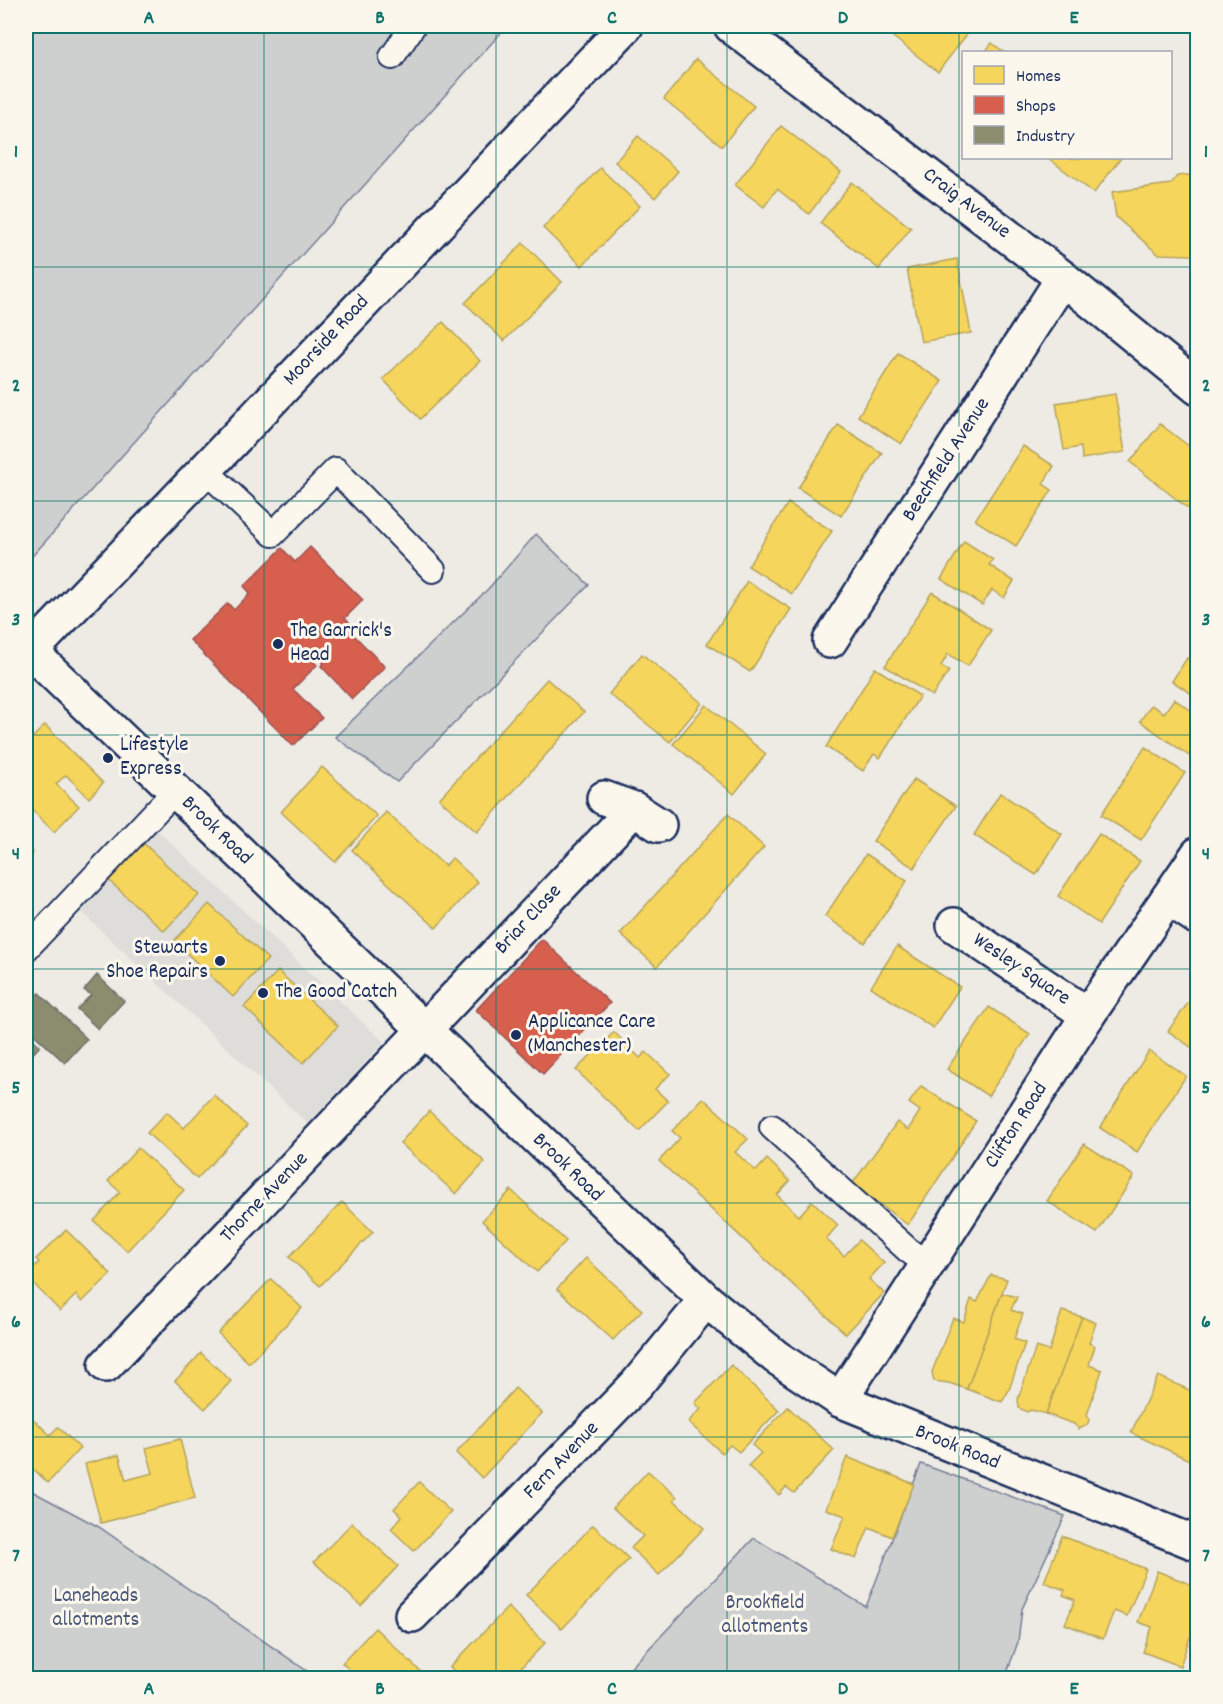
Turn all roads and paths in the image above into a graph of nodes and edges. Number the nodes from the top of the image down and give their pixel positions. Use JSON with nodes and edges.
{"nodes":[{"id":1,"x":413,"y":26,"type":"edge"},
{"id":2,"x":627,"y":26,"type":"edge"},
{"id":3,"x":731,"y":26,"type":"edge"},
{"id":4,"x":392,"y":57,"type":"dead end"},
{"id":5,"x":1063,"y":278,"type":"junction"},
{"id":6,"x":1197,"y":388,"type":"edge"},
{"id":7,"x":205,"y":470,"type":"junction"},
{"id":8,"x":434,"y":570,"type":"dead end"},
{"id":9,"x":831,"y":641,"type":"dead end"},
{"id":10,"x":28,"y":653,"type":"edge"},
{"id":11,"x":175,"y":791,"type":"junction"},
{"id":12,"x":632,"y":811,"type":"dead end"},
{"id":13,"x":1197,"y":854,"type":"edge"},
{"id":14,"x":1168,"y":898,"type":"junction"},
{"id":15,"x":1197,"y":918,"type":"edge"},
{"id":16,"x":954,"y":926,"type":"dead end"},
{"id":17,"x":26,"y":949,"type":"edge"},
{"id":18,"x":1088,"y":1016,"type":"junction"},
{"id":19,"x":424,"y":1031,"type":"junction"},
{"id":20,"x":772,"y":1127,"type":"dead end"},
{"id":21,"x":928,"y":1264,"type":"junction"},
{"id":22,"x":706,"y":1300,"type":"junction"},
{"id":23,"x":106,"y":1365,"type":"dead end"},
{"id":24,"x":840,"y":1400,"type":"junction"},
{"id":25,"x":1197,"y":1544,"type":"edge"},
{"id":26,"x":412,"y":1615,"type":"dead end"}],
"edges":[{"from":1,"to":4,"type":"lane"},
{"from":2,"to":7,"type":"street","name":"Moorside Road"},
{"from":3,"to":5,"type":"street","name":"Craig Avenue"},
{"from":5,"to":6,"type":"street","name":"Craig Avenue"},
{"from":5,"to":9,"type":"street","name":"Beechfield Avenue"},
{"from":7,"to":8,"type":"lane"},
{"from":7,"to":10,"type":"street","name":"Moorside Road"},
{"from":10,"to":11,"type":"street","name":"Brook Road"},
{"from":11,"to":17,"type":"lane"},
{"from":11,"to":19,"type":"street","name":"Brook Road"},
{"from":12,"to":19,"type":"street","name":"Briar Close"},
{"from":13,"to":14,"type":"street","name":"Clifton Road"},
{"from":14,"to":15,"type":"street"},
{"from":14,"to":18,"type":"street","name":"Clifton Road"},
{"from":16,"to":18,"type":"street","name":"Wesley Square"},
{"from":18,"to":21,"type":"street","name":"Clifton Road"},
{"from":19,"to":22,"type":"street","name":"Brook Road"},
{"from":19,"to":23,"type":"street","name":"Thorne Avenue"},
{"from":20,"to":21,"type":"lane"},
{"from":21,"to":24,"type":"street","name":"Clifton Road"},
{"from":22,"to":24,"type":"street","name":"Brook Road"},
{"from":22,"to":26,"type":"street","name":"Fern Avenue"},
{"from":24,"to":25,"type":"street","name":"Brook Road"}]}
